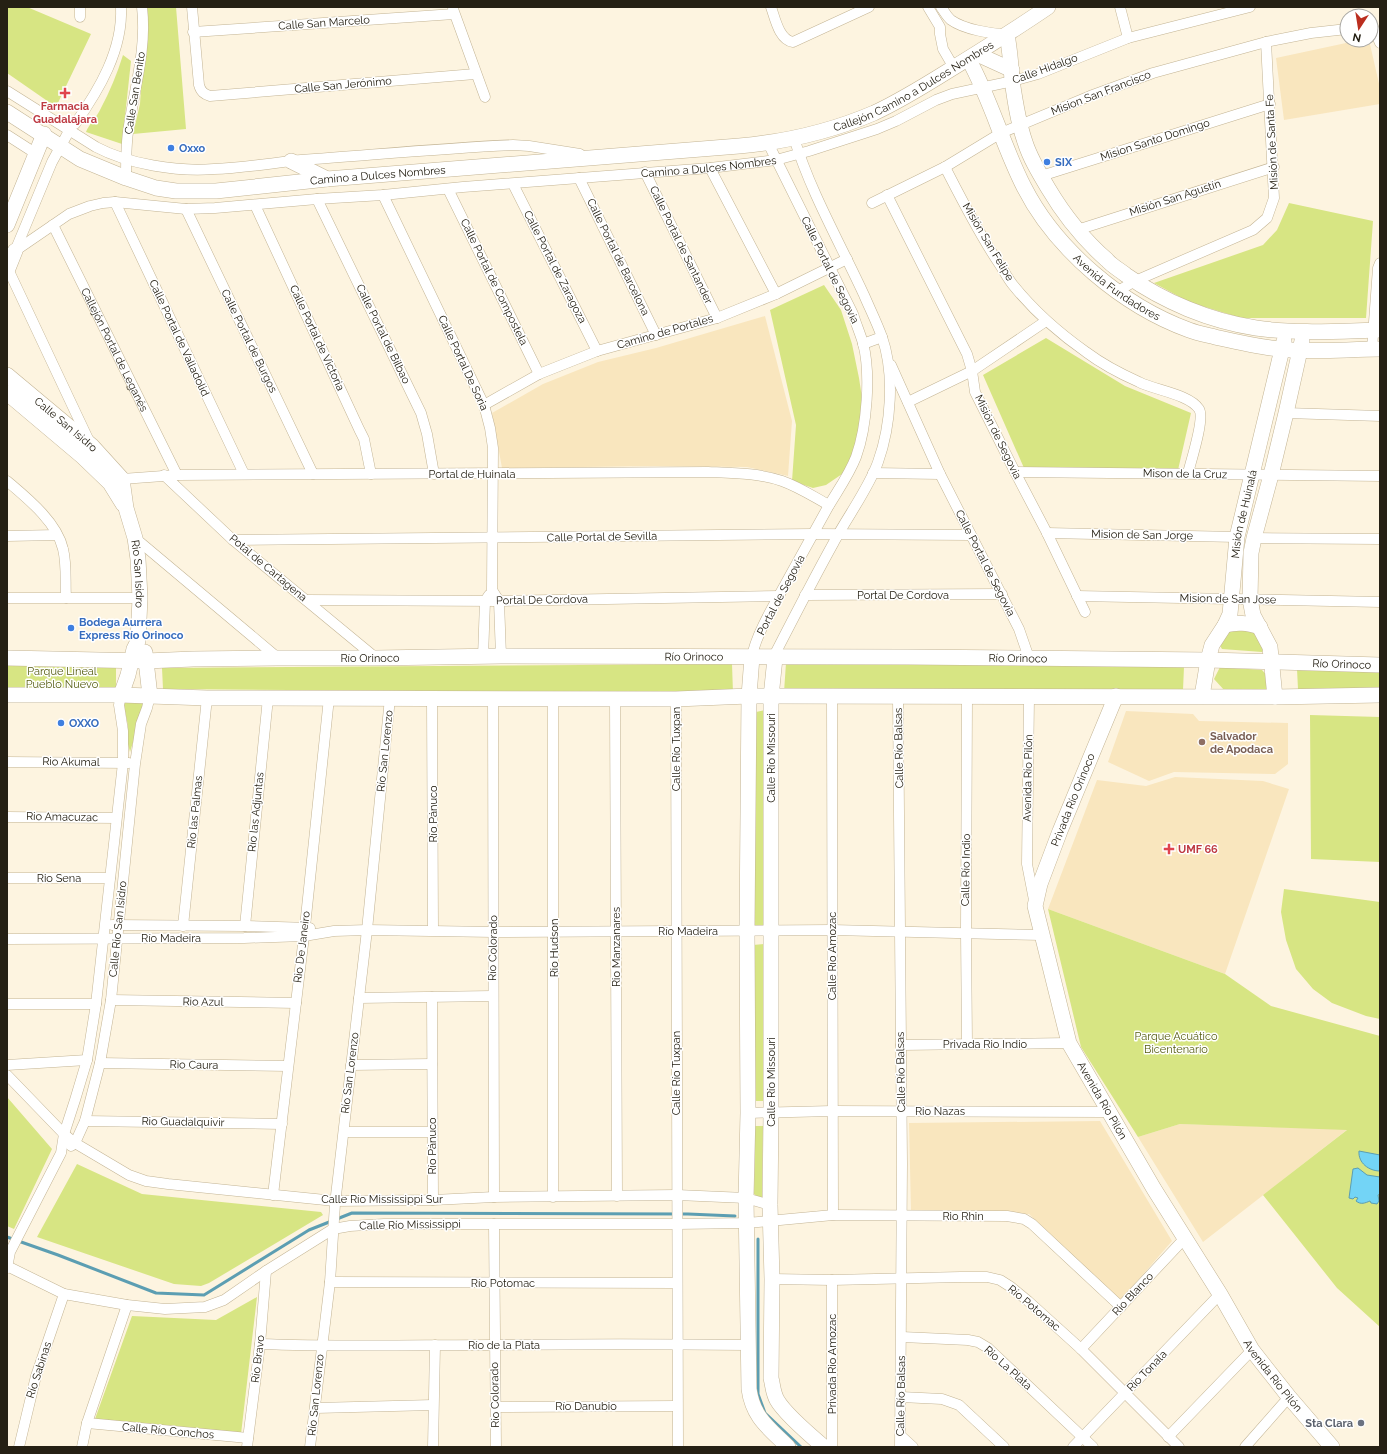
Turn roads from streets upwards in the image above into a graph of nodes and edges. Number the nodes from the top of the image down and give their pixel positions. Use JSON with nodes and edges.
{"nodes":[{"id":1,"x":121,"y":7,"type":"edge"},
{"id":2,"x":142,"y":7,"type":"edge"},
{"id":3,"x":192,"y":7,"type":"edge"},
{"id":4,"x":771,"y":7,"type":"edge"},
{"id":5,"x":869,"y":7,"type":"edge"},
{"id":6,"x":928,"y":7,"type":"edge"},
{"id":7,"x":941,"y":7,"type":"edge"},
{"id":8,"x":1048,"y":7,"type":"edge"},
{"id":9,"x":1120,"y":7,"type":"edge"},
{"id":10,"x":1250,"y":7,"type":"edge"},
{"id":11,"x":453,"y":10,"type":"edge"},
{"id":12,"x":950,"y":19,"type":"junction"},
{"id":13,"x":940,"y":27,"type":"junction"},
{"id":14,"x":1339,"y":30,"type":"edge"},
{"id":15,"x":193,"y":32,"type":"junction"},
{"id":16,"x":1007,"y":35,"type":"junction"},
{"id":17,"x":1128,"y":38,"type":"junction"},
{"id":18,"x":1266,"y":42,"type":"junction"},
{"id":19,"x":967,"y":60,"type":"junction"},
{"id":20,"x":476,"y":74,"type":"junction"},
{"id":21,"x":1012,"y":76,"type":"junction"},
{"id":22,"x":982,"y":87,"type":"junction"},
{"id":23,"x":7,"y":91,"type":"edge"},
{"id":24,"x":485,"y":97,"type":"dead end"},
{"id":25,"x":1270,"y":104,"type":"junction"},
{"id":26,"x":7,"y":112,"type":"edge"},
{"id":27,"x":52,"y":120,"type":"junction"},
{"id":28,"x":1020,"y":125,"type":"junction"},
{"id":29,"x":69,"y":131,"type":"junction"},
{"id":30,"x":1001,"y":133,"type":"junction"},
{"id":31,"x":44,"y":134,"type":"junction"},
{"id":32,"x":7,"y":135,"type":"edge"},
{"id":33,"x":794,"y":138,"type":"junction"},
{"id":34,"x":768,"y":143,"type":"junction"},
{"id":35,"x":60,"y":146,"type":"junction"},
{"id":36,"x":35,"y":153,"type":"junction"},
{"id":37,"x":799,"y":155,"type":"junction"},
{"id":38,"x":599,"y":157,"type":"junction"},
{"id":39,"x":126,"y":159,"type":"junction"},
{"id":40,"x":776,"y":160,"type":"junction"},
{"id":41,"x":291,"y":161,"type":"junction"},
{"id":42,"x":945,"y":167,"type":"junction"},
{"id":43,"x":1274,"y":167,"type":"junction"},
{"id":44,"x":710,"y":168,"type":"junction"},
{"id":45,"x":646,"y":172,"type":"junction"},
{"id":46,"x":1041,"y":176,"type":"junction"},
{"id":47,"x":126,"y":178,"type":"junction"},
{"id":48,"x":579,"y":178,"type":"junction"},
{"id":49,"x":327,"y":179,"type":"junction"},
{"id":50,"x":513,"y":184,"type":"junction"},
{"id":51,"x":448,"y":189,"type":"junction"},
{"id":52,"x":383,"y":195,"type":"junction"},
{"id":53,"x":887,"y":195,"type":"junction"},
{"id":54,"x":317,"y":199,"type":"junction"},
{"id":55,"x":115,"y":202,"type":"junction"},
{"id":56,"x":872,"y":203,"type":"dead end"},
{"id":57,"x":255,"y":205,"type":"junction"},
{"id":58,"x":186,"y":209,"type":"junction"},
{"id":59,"x":7,"y":225,"type":"edge"},
{"id":60,"x":53,"y":225,"type":"junction"},
{"id":61,"x":1077,"y":230,"type":"junction"},
{"id":62,"x":15,"y":251,"type":"junction"},
{"id":63,"x":847,"y":259,"type":"junction"},
{"id":64,"x":1379,"y":266,"type":"edge"},
{"id":65,"x":830,"y":267,"type":"junction"},
{"id":66,"x":7,"y":270,"type":"edge"},
{"id":67,"x":1135,"y":281,"type":"junction"},
{"id":68,"x":1118,"y":291,"type":"junction"},
{"id":69,"x":776,"y":294,"type":"junction"},
{"id":70,"x":717,"y":318,"type":"junction"},
{"id":71,"x":1046,"y":321,"type":"junction"},
{"id":72,"x":1287,"y":330,"type":"junction"},
{"id":73,"x":1304,"y":330,"type":"junction"},
{"id":74,"x":1377,"y":330,"type":"edge"},
{"id":75,"x":656,"y":335,"type":"junction"},
{"id":76,"x":882,"y":337,"type":"junction"},
{"id":77,"x":863,"y":344,"type":"junction"},
{"id":78,"x":1282,"y":349,"type":"junction"},
{"id":79,"x":1376,"y":349,"type":"edge"},
{"id":80,"x":1301,"y":350,"type":"junction"},
{"id":81,"x":597,"y":351,"type":"junction"},
{"id":82,"x":888,"y":359,"type":"junction"},
{"id":83,"x":972,"y":371,"type":"junction"},
{"id":84,"x":539,"y":374,"type":"junction"},
{"id":85,"x":7,"y":375,"type":"edge"},
{"id":86,"x":7,"y":393,"type":"edge"},
{"id":87,"x":908,"y":402,"type":"junction"},
{"id":88,"x":484,"y":405,"type":"junction"},
{"id":89,"x":1286,"y":413,"type":"junction"},
{"id":90,"x":1380,"y":416,"type":"edge"},
{"id":91,"x":92,"y":446,"type":"junction"},
{"id":92,"x":1015,"y":472,"type":"junction"},
{"id":93,"x":873,"y":473,"type":"junction"},
{"id":94,"x":1188,"y":473,"type":"junction"},
{"id":95,"x":244,"y":474,"type":"junction"},
{"id":96,"x":313,"y":474,"type":"junction"},
{"id":97,"x":372,"y":474,"type":"junction"},
{"id":98,"x":434,"y":474,"type":"junction"},
{"id":99,"x":494,"y":474,"type":"junction"},
{"id":100,"x":940,"y":474,"type":"junction"},
{"id":101,"x":164,"y":475,"type":"junction"},
{"id":102,"x":177,"y":475,"type":"junction"},
{"id":103,"x":1251,"y":475,"type":"junction"},
{"id":104,"x":1271,"y":475,"type":"junction"},
{"id":105,"x":1380,"y":476,"type":"edge"},
{"id":106,"x":7,"y":481,"type":"edge"},
{"id":107,"x":116,"y":481,"type":"junction"},
{"id":108,"x":829,"y":505,"type":"junction"},
{"id":109,"x":1047,"y":533,"type":"junction"},
{"id":110,"x":813,"y":534,"type":"junction"},
{"id":111,"x":57,"y":535,"type":"junction"},
{"id":112,"x":837,"y":535,"type":"junction"},
{"id":113,"x":971,"y":535,"type":"junction"},
{"id":114,"x":7,"y":536,"type":"edge"},
{"id":115,"x":1237,"y":536,"type":"junction"},
{"id":116,"x":135,"y":538,"type":"junction"},
{"id":117,"x":494,"y":538,"type":"junction"},
{"id":118,"x":1254,"y":538,"type":"junction"},
{"id":119,"x":1380,"y":538,"type":"edge"},
{"id":120,"x":233,"y":540,"type":"junction"},
{"id":121,"x":492,"y":590,"type":"junction"},
{"id":122,"x":1002,"y":594,"type":"junction"},
{"id":123,"x":805,"y":595,"type":"junction"},
{"id":124,"x":778,"y":596,"type":"junction"},
{"id":125,"x":1077,"y":596,"type":"junction"},
{"id":126,"x":7,"y":598,"type":"edge"},
{"id":127,"x":66,"y":598,"type":"junction"},
{"id":128,"x":140,"y":598,"type":"junction"},
{"id":129,"x":1232,"y":599,"type":"junction"},
{"id":130,"x":1250,"y":599,"type":"junction"},
{"id":131,"x":306,"y":600,"type":"junction"},
{"id":132,"x":485,"y":601,"type":"junction"},
{"id":133,"x":499,"y":601,"type":"junction"},
{"id":134,"x":1380,"y":602,"type":"edge"},
{"id":135,"x":1085,"y":612,"type":"dead end"},
{"id":136,"x":1226,"y":625,"type":"junction"},
{"id":137,"x":1260,"y":627,"type":"junction"},
{"id":138,"x":138,"y":641,"type":"junction"},
{"id":139,"x":500,"y":656,"type":"junction"},
{"id":140,"x":483,"y":657,"type":"junction"},
{"id":141,"x":752,"y":657,"type":"junction"},
{"id":142,"x":7,"y":658,"type":"edge"},
{"id":143,"x":278,"y":658,"type":"junction"},
{"id":144,"x":376,"y":658,"type":"junction"},
{"id":145,"x":775,"y":658,"type":"junction"},
{"id":146,"x":1029,"y":658,"type":"junction"},
{"id":147,"x":1208,"y":660,"type":"junction"},
{"id":148,"x":131,"y":661,"type":"junction"},
{"id":149,"x":146,"y":661,"type":"junction"},
{"id":150,"x":1272,"y":662,"type":"junction"},
{"id":151,"x":1380,"y":665,"type":"edge"},
{"id":152,"x":7,"y":695,"type":"edge"},
{"id":153,"x":121,"y":695,"type":"junction"},
{"id":154,"x":1380,"y":695,"type":"edge"},
{"id":155,"x":150,"y":696,"type":"junction"},
{"id":156,"x":749,"y":696,"type":"junction"},
{"id":157,"x":832,"y":696,"type":"junction"},
{"id":158,"x":1116,"y":696,"type":"junction"},
{"id":159,"x":1202,"y":696,"type":"junction"},
{"id":160,"x":771,"y":697,"type":"junction"},
{"id":161,"x":898,"y":697,"type":"junction"},
{"id":162,"x":967,"y":697,"type":"junction"},
{"id":163,"x":1029,"y":697,"type":"junction"},
{"id":164,"x":1275,"y":697,"type":"junction"},
{"id":165,"x":207,"y":698,"type":"junction"},
{"id":166,"x":268,"y":698,"type":"junction"},
{"id":167,"x":329,"y":698,"type":"junction"},
{"id":168,"x":390,"y":698,"type":"junction"},
{"id":169,"x":432,"y":699,"type":"junction"},
{"id":170,"x":493,"y":699,"type":"junction"},
{"id":171,"x":553,"y":699,"type":"junction"},
{"id":172,"x":615,"y":699,"type":"junction"},
{"id":173,"x":676,"y":699,"type":"junction"},
{"id":174,"x":7,"y":762,"type":"edge"},
{"id":175,"x":123,"y":763,"type":"junction"},
{"id":176,"x":135,"y":764,"type":"junction"},
{"id":177,"x":7,"y":817,"type":"edge"},
{"id":178,"x":116,"y":818,"type":"junction"},
{"id":179,"x":7,"y":878,"type":"edge"},
{"id":180,"x":110,"y":878,"type":"junction"},
{"id":181,"x":1035,"y":906,"type":"junction"},
{"id":182,"x":106,"y":925,"type":"junction"},
{"id":183,"x":118,"y":925,"type":"junction"},
{"id":184,"x":183,"y":926,"type":"junction"},
{"id":185,"x":209,"y":926,"type":"junction"},
{"id":186,"x":245,"y":926,"type":"junction"},
{"id":187,"x":367,"y":930,"type":"junction"},
{"id":188,"x":433,"y":930,"type":"junction"},
{"id":189,"x":832,"y":930,"type":"junction"},
{"id":190,"x":554,"y":931,"type":"junction"},
{"id":191,"x":616,"y":931,"type":"junction"},
{"id":192,"x":676,"y":931,"type":"junction"},
{"id":193,"x":747,"y":931,"type":"junction"},
{"id":194,"x":771,"y":931,"type":"junction"},
{"id":195,"x":899,"y":931,"type":"junction"},
{"id":196,"x":304,"y":932,"type":"junction"},
{"id":197,"x":494,"y":932,"type":"junction"},
{"id":198,"x":966,"y":932,"type":"junction"},
{"id":199,"x":1042,"y":935,"type":"junction"},
{"id":200,"x":209,"y":938,"type":"junction"},
{"id":201,"x":7,"y":939,"type":"edge"},
{"id":202,"x":104,"y":939,"type":"junction"},
{"id":203,"x":117,"y":939,"type":"junction"},
{"id":204,"x":492,"y":996,"type":"junction"},
{"id":205,"x":432,"y":997,"type":"junction"},
{"id":206,"x":359,"y":998,"type":"junction"},
{"id":207,"x":111,"y":1000,"type":"junction"},
{"id":208,"x":296,"y":1003,"type":"junction"},
{"id":209,"x":7,"y":1004,"type":"edge"},
{"id":210,"x":96,"y":1004,"type":"junction"},
{"id":211,"x":967,"y":1044,"type":"junction"},
{"id":212,"x":1069,"y":1044,"type":"junction"},
{"id":213,"x":901,"y":1045,"type":"junction"},
{"id":214,"x":87,"y":1060,"type":"junction"},
{"id":215,"x":100,"y":1063,"type":"junction"},
{"id":216,"x":432,"y":1064,"type":"junction"},
{"id":217,"x":7,"y":1065,"type":"edge"},
{"id":218,"x":351,"y":1065,"type":"junction"},
{"id":219,"x":288,"y":1066,"type":"junction"},
{"id":220,"x":7,"y":1075,"type":"edge"},
{"id":221,"x":832,"y":1111,"type":"junction"},
{"id":222,"x":902,"y":1111,"type":"junction"},
{"id":223,"x":1108,"y":1112,"type":"junction"},
{"id":224,"x":771,"y":1113,"type":"junction"},
{"id":225,"x":748,"y":1114,"type":"junction"},
{"id":226,"x":85,"y":1121,"type":"junction"},
{"id":227,"x":282,"y":1124,"type":"junction"},
{"id":228,"x":344,"y":1132,"type":"junction"},
{"id":229,"x":432,"y":1132,"type":"junction"},
{"id":230,"x":64,"y":1134,"type":"junction"},
{"id":231,"x":75,"y":1143,"type":"junction"},
{"id":232,"x":61,"y":1153,"type":"junction"},
{"id":233,"x":273,"y":1195,"type":"junction"},
{"id":234,"x":617,"y":1196,"type":"junction"},
{"id":235,"x":494,"y":1197,"type":"junction"},
{"id":236,"x":553,"y":1197,"type":"junction"},
{"id":237,"x":677,"y":1198,"type":"junction"},
{"id":238,"x":746,"y":1198,"type":"junction"},
{"id":239,"x":432,"y":1200,"type":"junction"},
{"id":240,"x":335,"y":1203,"type":"junction"},
{"id":241,"x":770,"y":1206,"type":"junction"},
{"id":242,"x":833,"y":1215,"type":"junction"},
{"id":243,"x":902,"y":1216,"type":"junction"},
{"id":244,"x":677,"y":1220,"type":"junction"},
{"id":245,"x":771,"y":1221,"type":"junction"},
{"id":246,"x":747,"y":1223,"type":"junction"},
{"id":247,"x":494,"y":1224,"type":"junction"},
{"id":248,"x":334,"y":1226,"type":"junction"},
{"id":249,"x":1185,"y":1238,"type":"junction"},
{"id":250,"x":10,"y":1251,"type":"edge"},
{"id":251,"x":7,"y":1267,"type":"edge"},
{"id":252,"x":266,"y":1271,"type":"junction"},
{"id":253,"x":902,"y":1278,"type":"junction"},
{"id":254,"x":772,"y":1279,"type":"junction"},
{"id":255,"x":832,"y":1280,"type":"junction"},
{"id":256,"x":330,"y":1282,"type":"junction"},
{"id":257,"x":495,"y":1283,"type":"junction"},
{"id":258,"x":677,"y":1283,"type":"junction"},
{"id":259,"x":64,"y":1294,"type":"junction"},
{"id":260,"x":1220,"y":1294,"type":"junction"},
{"id":261,"x":127,"y":1305,"type":"junction"},
{"id":262,"x":1120,"y":1307,"type":"junction"},
{"id":263,"x":902,"y":1337,"type":"junction"},
{"id":264,"x":260,"y":1344,"type":"junction"},
{"id":265,"x":494,"y":1344,"type":"junction"},
{"id":266,"x":677,"y":1344,"type":"junction"},
{"id":267,"x":435,"y":1345,"type":"junction"},
{"id":268,"x":321,"y":1346,"type":"junction"},
{"id":269,"x":747,"y":1346,"type":"junction"},
{"id":270,"x":1081,"y":1349,"type":"junction"},
{"id":271,"x":1252,"y":1350,"type":"junction"},
{"id":272,"x":1125,"y":1394,"type":"junction"},
{"id":273,"x":901,"y":1397,"type":"junction"},
{"id":274,"x":1289,"y":1397,"type":"junction"},
{"id":275,"x":433,"y":1405,"type":"junction"},
{"id":276,"x":496,"y":1406,"type":"junction"},
{"id":277,"x":677,"y":1406,"type":"junction"},
{"id":278,"x":316,"y":1408,"type":"junction"},
{"id":279,"x":87,"y":1423,"type":"junction"},
{"id":280,"x":901,"y":1436,"type":"junction"},
{"id":281,"x":1083,"y":1437,"type":"junction"},
{"id":282,"x":1168,"y":1437,"type":"junction"},
{"id":283,"x":248,"y":1443,"type":"edge"},
{"id":284,"x":1328,"y":1446,"type":"edge"},
{"id":285,"x":19,"y":1447,"type":"edge"},
{"id":286,"x":82,"y":1447,"type":"edge"},
{"id":287,"x":310,"y":1447,"type":"edge"},
{"id":288,"x":433,"y":1447,"type":"edge"},
{"id":289,"x":496,"y":1447,"type":"edge"},
{"id":290,"x":678,"y":1447,"type":"edge"},
{"id":291,"x":788,"y":1447,"type":"edge"},
{"id":292,"x":824,"y":1447,"type":"edge"},
{"id":293,"x":832,"y":1447,"type":"edge"},
{"id":294,"x":900,"y":1447,"type":"edge"},
{"id":295,"x":913,"y":1447,"type":"edge"},
{"id":296,"x":1004,"y":1447,"type":"edge"},
{"id":297,"x":1073,"y":1447,"type":"edge"},
{"id":298,"x":1093,"y":1447,"type":"edge"},
{"id":299,"x":1179,"y":1447,"type":"edge"},
{"id":300,"x":1245,"y":1447,"type":"edge"}],
"edges":[{"from":1,"to":27,"type":"street"},
{"from":2,"to":39,"type":"street","name":"Calle San Benito"},
{"from":3,"to":15,"type":"street"},
{"from":4,"to":5,"type":"street"},
{"from":6,"to":13,"type":"street"},
{"from":7,"to":12,"type":"street"},
{"from":8,"to":16,"type":"street","name":"Callejón Camino a Dulces Nombres"},
{"from":9,"to":17,"type":"street"},
{"from":10,"to":17,"type":"street","name":"Calle Hidalgo"},
{"from":11,"to":15,"type":"street","name":"Calle San Marcelo"},
{"from":11,"to":20,"type":"street"},
{"from":12,"to":13,"type":"street"},
{"from":12,"to":16,"type":"street"},
{"from":13,"to":19,"type":"street"},
{"from":14,"to":18,"type":"street","name":"Mision San Francisco"},
{"from":15,"to":20,"type":"street","name":"Calle San Jerónimo"},
{"from":16,"to":19,"type":"street","name":"Callejón Camino a Dulces Nombres"},
{"from":16,"to":21,"type":"street","name":"Avenida Fundadores"},
{"from":17,"to":21,"type":"street","name":"Calle Hidalgo"},
{"from":18,"to":25,"type":"street","name":"Misión de Santa Fe"},
{"from":18,"to":28,"type":"street","name":"Mision San Francisco"},
{"from":19,"to":21,"type":"street"},
{"from":19,"to":22,"type":"street","name":"Avenida Fundadores"},
{"from":19,"to":33,"type":"street","name":"Callejón Camino a Dulces Nombres"},
{"from":20,"to":24,"type":"street"},
{"from":21,"to":22,"type":"street","name":"Calle Hidalgo"},
{"from":21,"to":28,"type":"street","name":"Avenida Fundadores"},
{"from":22,"to":30,"type":"street","name":"Avenida Fundadores"},
{"from":22,"to":37,"type":"street","name":"Calle Hidalgo"},
{"from":23,"to":27,"type":"street"},
{"from":25,"to":43,"type":"street","name":"Misión de Santa Fe"},
{"from":25,"to":46,"type":"street","name":"Mision Santo Domingo"},
{"from":26,"to":31,"type":"street","name":"Camino a Dulces Nombres"},
{"from":27,"to":29,"type":"street"},
{"from":27,"to":31,"type":"street"},
{"from":28,"to":30,"type":"street","name":"Mision San Francisco"},
{"from":28,"to":46,"type":"street","name":"Avenida Fundadores"},
{"from":29,"to":35,"type":"street"},
{"from":29,"to":39,"type":"street"},
{"from":30,"to":42,"type":"street","name":"Mision San Francisco"},
{"from":30,"to":68,"type":"street","name":"Avenida Fundadores"},
{"from":31,"to":35,"type":"street","name":"Camino a Dulces Nombres"},
{"from":31,"to":36,"type":"street"},
{"from":32,"to":36,"type":"street"},
{"from":33,"to":34,"type":"street","name":"Callejón Camino a Dulces Nombres"},
{"from":33,"to":37,"type":"street","name":"Calle Portal de Segovia"},
{"from":34,"to":38,"type":"street","name":"Camino a Dulces Nombres"},
{"from":34,"to":40,"type":"street","name":"Calle Portal de Segovia"},
{"from":35,"to":47,"type":"street","name":"Camino a Dulces Nombres"},
{"from":35,"to":62,"type":"street"},
{"from":36,"to":59,"type":"street"},
{"from":37,"to":40,"type":"street","name":"Camino a Dulces Nombres"},
{"from":37,"to":63,"type":"street","name":"Calle Portal de Segovia"},
{"from":38,"to":41,"type":"street"},
{"from":38,"to":49,"type":"street","name":"Camino a Dulces Nombres"},
{"from":39,"to":41,"type":"street"},
{"from":39,"to":47,"type":"street","name":"Calle San Benito"},
{"from":40,"to":44,"type":"street","name":"Camino a Dulces Nombres"},
{"from":40,"to":65,"type":"street","name":"Calle Portal de Segovia"},
{"from":41,"to":49,"type":"street"},
{"from":42,"to":53,"type":"street","name":"Mision San Francisco"},
{"from":42,"to":71,"type":"street","name":"Misión San Felipe"},
{"from":43,"to":61,"type":"street","name":"Misión San Agustín"},
{"from":43,"to":67,"type":"street","name":"Misión de Santa Fe"},
{"from":44,"to":45,"type":"street","name":"Camino a Dulces Nombres"},
{"from":44,"to":69,"type":"street"},
{"from":45,"to":48,"type":"street","name":"Camino a Dulces Nombres"},
{"from":45,"to":70,"type":"street","name":"Calle Portal de Santander"},
{"from":46,"to":61,"type":"street","name":"Avenida Fundadores"},
{"from":47,"to":49,"type":"street","name":"Camino a Dulces Nombres"},
{"from":48,"to":50,"type":"street","name":"Camino a Dulces Nombres"},
{"from":48,"to":75,"type":"street","name":"Calle Portal de Barcelona"},
{"from":50,"to":51,"type":"street","name":"Camino a Dulces Nombres"},
{"from":50,"to":81,"type":"street","name":"Calle Portal de Zaragoza"},
{"from":51,"to":52,"type":"street","name":"Camino a Dulces Nombres"},
{"from":51,"to":84,"type":"street","name":"Calle Portal de Compostela"},
{"from":52,"to":54,"type":"street","name":"Camino a Dulces Nombres"},
{"from":52,"to":88,"type":"street","name":"Calle Portal De Soria"},
{"from":53,"to":56,"type":"street","name":"Mision San Francisco"},
{"from":53,"to":83,"type":"street","name":"Misión de Segovia"},
{"from":54,"to":57,"type":"street","name":"Camino a Dulces Nombres"},
{"from":54,"to":98,"type":"street","name":"Calle Portal de Bilbao"},
{"from":55,"to":58,"type":"street","name":"Camino a Dulces Nombres"},
{"from":55,"to":60,"type":"street","name":"Camino a Dulces Nombres"},
{"from":55,"to":95,"type":"street","name":"Calle Portal de Valladolid"},
{"from":57,"to":58,"type":"street","name":"Camino a Dulces Nombres"},
{"from":57,"to":97,"type":"street","name":"Calle Portal de Victoria"},
{"from":58,"to":96,"type":"street","name":"Calle Portal de Burgos"},
{"from":60,"to":62,"type":"street","name":"Camino a Dulces Nombres"},
{"from":60,"to":102,"type":"street","name":"Callejón Portal de Leganés"},
{"from":61,"to":67,"type":"street","name":"Avenida Fundadores"},
{"from":62,"to":66,"type":"street"},
{"from":63,"to":65,"type":"street","name":"Camino de Portales"},
{"from":63,"to":76,"type":"street","name":"Calle Portal de Segovia"},
{"from":64,"to":74,"type":"street"},
{"from":65,"to":69,"type":"street","name":"Camino de Portales"},
{"from":65,"to":77,"type":"street","name":"Calle Portal de Segovia"},
{"from":66,"to":91,"type":"street"},
{"from":67,"to":68,"type":"street","name":"Misión de Santa Fe"},
{"from":67,"to":72,"type":"street","name":"Avenida Fundadores"},
{"from":68,"to":78,"type":"street","name":"Avenida Fundadores"},
{"from":69,"to":70,"type":"street","name":"Camino de Portales"},
{"from":70,"to":75,"type":"street","name":"Camino de Portales"},
{"from":71,"to":83,"type":"street"},
{"from":71,"to":94,"type":"street","name":"Misión San Felipe"},
{"from":72,"to":73,"type":"street","name":"Avenida Fundadores"},
{"from":72,"to":78,"type":"street","name":"Misión de Huinalá"},
{"from":73,"to":74,"type":"street","name":"Avenida Fundadores"},
{"from":73,"to":80,"type":"street","name":"Misión de Huinalá"},
{"from":74,"to":79,"type":"street"},
{"from":75,"to":81,"type":"street","name":"Camino de Portales"},
{"from":76,"to":77,"type":"street"},
{"from":76,"to":82,"type":"street","name":"Calle Portal de Segovia"},
{"from":77,"to":108,"type":"street","name":"Calle Portal de Segovia"},
{"from":78,"to":80,"type":"street","name":"Avenida Fundadores"},
{"from":78,"to":103,"type":"street","name":"Misión de Huinalá"},
{"from":79,"to":80,"type":"street","name":"Avenida Fundadores"},
{"from":80,"to":89,"type":"street","name":"Misión de Huinalá"},
{"from":81,"to":84,"type":"street","name":"Camino de Portales"},
{"from":82,"to":87,"type":"street","name":"Calle Portal de Segovia"},
{"from":82,"to":93,"type":"street","name":"Calle Portal de Segovia"},
{"from":83,"to":87,"type":"street"},
{"from":83,"to":92,"type":"street","name":"Misión de Segovia"},
{"from":84,"to":88,"type":"street","name":"Camino de Portales"},
{"from":85,"to":91,"type":"street","name":"Calle San Isidro"},
{"from":86,"to":107,"type":"street","name":"Calle San Isidro"},
{"from":87,"to":100,"type":"street","name":"Calle Portal de Segovia"},
{"from":88,"to":99,"type":"street","name":"Calle Portal De Soria"},
{"from":89,"to":90,"type":"street"},
{"from":89,"to":104,"type":"street","name":"Misión de Huinalá"},
{"from":91,"to":107,"type":"street","name":"Calle San Isidro"},
{"from":92,"to":94,"type":"street","name":"Mison de la Cruz"},
{"from":92,"to":109,"type":"street","name":"Misión de Segovia"},
{"from":93,"to":100,"type":"street"},
{"from":93,"to":112,"type":"street","name":"Calle Portal de Segovia"},
{"from":94,"to":103,"type":"street","name":"Mison de la Cruz"},
{"from":95,"to":96,"type":"street","name":"Portal de Huinala"},
{"from":95,"to":102,"type":"street","name":"Portal de Huinala"},
{"from":96,"to":97,"type":"street","name":"Portal de Huinala"},
{"from":97,"to":98,"type":"street","name":"Portal de Huinala"},
{"from":98,"to":99,"type":"street","name":"Portal de Huinala"},
{"from":99,"to":108,"type":"street","name":"Portal de Huinala"},
{"from":99,"to":117,"type":"street","name":"Calle Portal De Soria"},
{"from":100,"to":113,"type":"street","name":"Calle Portal de Segovia"},
{"from":101,"to":102,"type":"street","name":"Portal de Huinala"},
{"from":101,"to":107,"type":"street","name":"Portal de Huinala"},
{"from":101,"to":120,"type":"street","name":"Potal de Cartagena"},
{"from":103,"to":104,"type":"street","name":"Mison de la Cruz"},
{"from":103,"to":115,"type":"street","name":"Misión de Huinalá"},
{"from":104,"to":105,"type":"street","name":"Mison de la Cruz"},
{"from":104,"to":118,"type":"street","name":"Misión de Huinalá"},
{"from":106,"to":111,"type":"street"},
{"from":107,"to":116,"type":"street","name":"Rio San Isidro"},
{"from":108,"to":110,"type":"street","name":"Calle Portal de Segovia"},
{"from":109,"to":115,"type":"street","name":"Mision de San Jorge"},
{"from":109,"to":125,"type":"street","name":"Misión de Segovia"},
{"from":110,"to":112,"type":"street","name":"Calle Portal de Sevilla"},
{"from":110,"to":117,"type":"street","name":"Calle Portal de Sevilla"},
{"from":110,"to":124,"type":"street","name":"Portal de Segovia"},
{"from":111,"to":114,"type":"street"},
{"from":111,"to":127,"type":"street"},
{"from":112,"to":113,"type":"street","name":"Calle Portal de Sevilla"},
{"from":112,"to":123,"type":"street","name":"Portal de Segovia"},
{"from":113,"to":122,"type":"street","name":"Calle Portal de Segovia"},
{"from":115,"to":129,"type":"street","name":"Misión de Huinalá"},
{"from":116,"to":128,"type":"street","name":"Rio San Isidro"},
{"from":116,"to":143,"type":"street"},
{"from":117,"to":120,"type":"street","name":"Calle Portal de Sevilla"},
{"from":117,"to":121,"type":"street","name":"Calle Portal De Soria"},
{"from":118,"to":119,"type":"street"},
{"from":118,"to":130,"type":"street","name":"Misión de Huinalá"},
{"from":120,"to":131,"type":"street","name":"Potal de Cartagena"},
{"from":121,"to":132,"type":"street"},
{"from":121,"to":133,"type":"street"},
{"from":122,"to":123,"type":"street","name":"Portal De Cordova"},
{"from":122,"to":146,"type":"street","name":"Calle Portal de Segovia"},
{"from":123,"to":145,"type":"street","name":"Portal de Segovia"},
{"from":124,"to":133,"type":"street","name":"Portal De Cordova"},
{"from":124,"to":141,"type":"street","name":"Portal de Segovia"},
{"from":125,"to":129,"type":"street","name":"Mision de San Jose"},
{"from":125,"to":135,"type":"street","name":"Misión de Segovia"},
{"from":126,"to":127,"type":"street"},
{"from":127,"to":128,"type":"street"},
{"from":128,"to":138,"type":"street","name":"Rio San Isidro"},
{"from":129,"to":130,"type":"street","name":"Mision de San Jose"},
{"from":129,"to":136,"type":"street","name":"Misión de Huinalá"},
{"from":130,"to":134,"type":"street","name":"Mision de San Jose"},
{"from":130,"to":137,"type":"street","name":"Misión de Huinalá"},
{"from":131,"to":132,"type":"street","name":"Portal De Cordova"},
{"from":131,"to":144,"type":"street","name":"Potal de Cartagena"},
{"from":132,"to":133,"type":"street","name":"Portal De Cordova"},
{"from":132,"to":140,"type":"street"},
{"from":133,"to":139,"type":"street"},
{"from":136,"to":137,"type":"street"},
{"from":136,"to":147,"type":"street","name":"Misión de Huinalá"},
{"from":137,"to":150,"type":"street","name":"Misión de Huinalá"},
{"from":138,"to":148,"type":"street","name":"Rio San Isidro"},
{"from":138,"to":149,"type":"street","name":"Rio San Isidro"},
{"from":139,"to":140,"type":"street","name":"Río Orinoco"},
{"from":139,"to":141,"type":"street","name":"Río Orinoco"},
{"from":140,"to":144,"type":"street","name":"Río Orinoco"},
{"from":141,"to":145,"type":"street","name":"Río Orinoco"},
{"from":141,"to":156,"type":"street","name":"Calle Río Missouri"},
{"from":142,"to":148,"type":"street","name":"Río Orinoco"},
{"from":143,"to":144,"type":"street","name":"Río Orinoco"},
{"from":143,"to":149,"type":"street","name":"Río Orinoco"},
{"from":145,"to":146,"type":"street","name":"Río Orinoco"},
{"from":145,"to":160,"type":"street","name":"Calle Río Missouri"},
{"from":146,"to":147,"type":"street","name":"Río Orinoco"},
{"from":147,"to":150,"type":"street","name":"Río Orinoco"},
{"from":147,"to":159,"type":"street","name":"Misión de Huinalá"},
{"from":148,"to":149,"type":"street","name":"Río Orinoco"},
{"from":148,"to":153,"type":"street","name":"Rio San Isidro"},
{"from":149,"to":155,"type":"street","name":"Rio San Isidro"},
{"from":150,"to":151,"type":"street","name":"Río Orinoco"},
{"from":150,"to":164,"type":"street","name":"Misión de Huinalá"},
{"from":152,"to":153,"type":"street"},
{"from":153,"to":155,"type":"street"},
{"from":153,"to":175,"type":"street","name":"Calle Rio San Isidro"},
{"from":154,"to":164,"type":"street"},
{"from":155,"to":165,"type":"street"},
{"from":155,"to":176,"type":"street","name":"Calle Rio San Isidro"},
{"from":156,"to":160,"type":"street"},
{"from":156,"to":173,"type":"street"},
{"from":156,"to":193,"type":"street","name":"Calle Río Missouri"},
{"from":157,"to":160,"type":"street"},
{"from":157,"to":161,"type":"street"},
{"from":157,"to":189,"type":"street","name":"Calle Río Amozac"},
{"from":158,"to":159,"type":"street"},
{"from":158,"to":163,"type":"street"},
{"from":158,"to":181,"type":"street","name":"Privada Río Orinoco"},
{"from":159,"to":164,"type":"street"},
{"from":160,"to":194,"type":"street","name":"Calle Río Missouri"},
{"from":161,"to":162,"type":"street"},
{"from":161,"to":195,"type":"street","name":"Calle Río Balsas"},
{"from":162,"to":163,"type":"street"},
{"from":162,"to":198,"type":"street","name":"Calle Río Indio"},
{"from":163,"to":181,"type":"street","name":"Avenida Río Pilón"},
{"from":165,"to":166,"type":"street"},
{"from":165,"to":184,"type":"street","name":"Rio las Palmas"},
{"from":166,"to":167,"type":"street"},
{"from":166,"to":186,"type":"street","name":"Rio las Adjuntas"},
{"from":167,"to":168,"type":"street"},
{"from":167,"to":196,"type":"street","name":"Rio De Janeiro"},
{"from":168,"to":169,"type":"street"},
{"from":168,"to":187,"type":"street","name":"Río San Lorenzo"},
{"from":169,"to":170,"type":"street"},
{"from":169,"to":188,"type":"street","name":"Río Pánuco"},
{"from":170,"to":171,"type":"street"},
{"from":170,"to":197,"type":"street","name":"Río Colorado"},
{"from":171,"to":172,"type":"street"},
{"from":171,"to":190,"type":"street","name":"Rio Hudson"},
{"from":172,"to":173,"type":"street"},
{"from":172,"to":191,"type":"street","name":"Rio Manzanares"},
{"from":173,"to":192,"type":"street","name":"Calle Río Tuxpan"},
{"from":174,"to":175,"type":"street","name":"Rio Akumal"},
{"from":175,"to":176,"type":"street","name":"Rio Akumal"},
{"from":175,"to":178,"type":"street","name":"Calle Rio San Isidro"},
{"from":176,"to":183,"type":"street","name":"Calle Rio San Isidro"},
{"from":177,"to":178,"type":"street","name":"Rio Amacuzac"},
{"from":178,"to":180,"type":"street","name":"Calle Rio San Isidro"},
{"from":179,"to":180,"type":"street","name":"Rio Sena"},
{"from":180,"to":182,"type":"street","name":"Calle Rio San Isidro"},
{"from":181,"to":199,"type":"street","name":"Avenida Río Pilón"},
{"from":182,"to":183,"type":"street","name":"Río Madeira"},
{"from":182,"to":202,"type":"street","name":"Calle Rio San Isidro"},
{"from":183,"to":184,"type":"street","name":"Río Madeira"},
{"from":183,"to":203,"type":"street","name":"Calle Rio San Isidro"},
{"from":184,"to":185,"type":"street","name":"Río Madeira"},
{"from":185,"to":186,"type":"street","name":"Río Madeira"},
{"from":185,"to":200,"type":"street"},
{"from":186,"to":196,"type":"street","name":"Río Madeira"},
{"from":187,"to":188,"type":"street","name":"Río Madeira"},
{"from":187,"to":196,"type":"street","name":"Río Madeira"},
{"from":187,"to":206,"type":"street","name":"Río San Lorenzo"},
{"from":188,"to":197,"type":"street","name":"Río Madeira"},
{"from":189,"to":194,"type":"street","name":"Río Madeira"},
{"from":189,"to":195,"type":"street","name":"Río Madeira"},
{"from":189,"to":221,"type":"street","name":"Calle Río Amozac"},
{"from":190,"to":191,"type":"street","name":"Río Madeira"},
{"from":190,"to":197,"type":"street","name":"Río Madeira"},
{"from":190,"to":236,"type":"street","name":"Rio Hudson"},
{"from":191,"to":192,"type":"street","name":"Río Madeira"},
{"from":191,"to":234,"type":"street","name":"Rio Manzanares"},
{"from":192,"to":193,"type":"street","name":"Río Madeira"},
{"from":192,"to":237,"type":"street","name":"Calle Río Tuxpan"},
{"from":193,"to":194,"type":"street","name":"Río Madeira"},
{"from":193,"to":225,"type":"street","name":"Calle Río Missouri"},
{"from":194,"to":224,"type":"street","name":"Calle Río Missouri"},
{"from":195,"to":198,"type":"street","name":"Río Madeira"},
{"from":195,"to":213,"type":"street","name":"Calle Río Balsas"},
{"from":196,"to":200,"type":"street","name":"Río Madeira"},
{"from":196,"to":208,"type":"street","name":"Rio De Janeiro"},
{"from":197,"to":204,"type":"street","name":"Río Colorado"},
{"from":198,"to":199,"type":"street","name":"Río Madeira"},
{"from":198,"to":211,"type":"street","name":"Calle Río Indio"},
{"from":199,"to":212,"type":"street","name":"Avenida Río Pilón"},
{"from":200,"to":203,"type":"street","name":"Río Madeira"},
{"from":201,"to":202,"type":"street","name":"Río Madeira"},
{"from":202,"to":203,"type":"street","name":"Río Madeira"},
{"from":202,"to":210,"type":"street","name":"Calle Rio San Isidro"},
{"from":203,"to":207,"type":"street","name":"Calle Rio San Isidro"},
{"from":204,"to":205,"type":"street"},
{"from":204,"to":235,"type":"street","name":"Río Colorado"},
{"from":205,"to":206,"type":"street"},
{"from":205,"to":216,"type":"street","name":"Río Pánuco"},
{"from":206,"to":218,"type":"street","name":"Río San Lorenzo"},
{"from":207,"to":208,"type":"street","name":"Rio Azul"},
{"from":207,"to":215,"type":"street","name":"Calle Rio San Isidro"},
{"from":208,"to":219,"type":"street","name":"Rio De Janeiro"},
{"from":209,"to":210,"type":"street"},
{"from":210,"to":214,"type":"street","name":"Calle Rio San Isidro"},
{"from":211,"to":212,"type":"street","name":"Privada Rio Indio"},
{"from":211,"to":213,"type":"street","name":"Privada Rio Indio"},
{"from":212,"to":223,"type":"street","name":"Avenida Río Pilón"},
{"from":213,"to":222,"type":"street","name":"Calle Río Balsas"},
{"from":214,"to":217,"type":"street"},
{"from":214,"to":230,"type":"street","name":"Calle Rio San Isidro"},
{"from":215,"to":219,"type":"street","name":"Rio Caura"},
{"from":215,"to":226,"type":"street","name":"Calle Rio San Isidro"},
{"from":216,"to":218,"type":"street"},
{"from":216,"to":229,"type":"street","name":"Río Pánuco"},
{"from":218,"to":228,"type":"street","name":"Río San Lorenzo"},
{"from":219,"to":227,"type":"street","name":"Rio De Janeiro"},
{"from":220,"to":230,"type":"street","name":"Calle Río Mississippi Sur"},
{"from":221,"to":222,"type":"street","name":"Rio Nazas"},
{"from":221,"to":224,"type":"street","name":"Rio Nazas"},
{"from":221,"to":242,"type":"street","name":"Calle Río Amozac"},
{"from":222,"to":223,"type":"street","name":"Rio Nazas"},
{"from":222,"to":243,"type":"street","name":"Calle Río Balsas"},
{"from":223,"to":249,"type":"street","name":"Avenida Río Pilón"},
{"from":224,"to":225,"type":"street","name":"Rio Nazas"},
{"from":224,"to":241,"type":"street","name":"Calle Río Missouri"},
{"from":225,"to":238,"type":"street","name":"Calle Río Missouri"},
{"from":226,"to":227,"type":"street","name":"Rio Guadalquivir"},
{"from":226,"to":231,"type":"street","name":"Calle Rio San Isidro"},
{"from":227,"to":233,"type":"street","name":"Rio De Janeiro"},
{"from":228,"to":229,"type":"street"},
{"from":228,"to":240,"type":"street","name":"Río San Lorenzo"},
{"from":229,"to":239,"type":"street","name":"Río Pánuco"},
{"from":230,"to":231,"type":"street","name":"Calle Río Mississippi Sur"},
{"from":230,"to":232,"type":"street","name":"Calle Rio San Isidro"},
{"from":231,"to":232,"type":"street","name":"Calle Rio San Isidro"},
{"from":231,"to":233,"type":"street","name":"Calle Río Mississippi Sur"},
{"from":232,"to":250,"type":"street","name":"Calle Rio San Isidro"},
{"from":233,"to":240,"type":"street","name":"Calle Río Mississippi Sur"},
{"from":234,"to":236,"type":"street","name":"Calle Río Mississippi Sur"},
{"from":234,"to":237,"type":"street","name":"Calle Río Mississippi Sur"},
{"from":235,"to":236,"type":"street","name":"Calle Río Mississippi Sur"},
{"from":235,"to":239,"type":"street","name":"Calle Río Mississippi Sur"},
{"from":237,"to":238,"type":"street","name":"Calle Río Mississippi Sur"},
{"from":237,"to":244,"type":"street","name":"Calle Río Tuxpan"},
{"from":238,"to":241,"type":"street","name":"Calle Río Mississippi Sur"},
{"from":238,"to":246,"type":"street","name":"Calle Río Missouri"},
{"from":239,"to":240,"type":"street","name":"Calle Río Mississippi Sur"},
{"from":240,"to":248,"type":"street","name":"Río San Lorenzo"},
{"from":241,"to":245,"type":"street","name":"Calle Río Missouri"},
{"from":242,"to":243,"type":"street","name":"Rio Rhin"},
{"from":242,"to":245,"type":"street","name":"Rio Rhin"},
{"from":243,"to":253,"type":"street","name":"Calle Río Balsas"},
{"from":243,"to":262,"type":"street","name":"Rio Rhin"},
{"from":244,"to":246,"type":"street","name":"Calle Río Mississippi"},
{"from":244,"to":247,"type":"street","name":"Calle Río Mississippi"},
{"from":244,"to":258,"type":"street","name":"Calle Río Tuxpan"},
{"from":245,"to":246,"type":"street","name":"Calle Río Mississippi"},
{"from":245,"to":254,"type":"street","name":"Calle Río Missouri"},
{"from":246,"to":269,"type":"street","name":"Calle Río Missouri"},
{"from":247,"to":248,"type":"street","name":"Calle Río Mississippi"},
{"from":247,"to":257,"type":"street","name":"Río Colorado"},
{"from":248,"to":252,"type":"street","name":"Calle Río Mississippi"},
{"from":248,"to":256,"type":"street","name":"Río San Lorenzo"},
{"from":249,"to":260,"type":"street","name":"Avenida Río Pilón"},
{"from":249,"to":262,"type":"street","name":"Rio Blanco"},
{"from":250,"to":251,"type":"street","name":"Calle Rio San Isidro"},
{"from":251,"to":259,"type":"street","name":"Calle Río Mississippi"},
{"from":252,"to":261,"type":"street","name":"Calle Río Mississippi"},
{"from":252,"to":264,"type":"street","name":"Río Bravo"},
{"from":253,"to":255,"type":"street","name":"Río Potomac"},
{"from":253,"to":263,"type":"street","name":"Calle Río Balsas"},
{"from":253,"to":270,"type":"street","name":"Río Potomac"},
{"from":254,"to":255,"type":"street","name":"Río Potomac"},
{"from":254,"to":292,"type":"street","name":"Calle Río Missouri"},
{"from":255,"to":293,"type":"street","name":"Privada Rio Amozac"},
{"from":256,"to":257,"type":"street","name":"Río Potomac"},
{"from":256,"to":268,"type":"street","name":"Río San Lorenzo"},
{"from":257,"to":258,"type":"street","name":"Río Potomac"},
{"from":257,"to":265,"type":"street","name":"Río Colorado"},
{"from":258,"to":266,"type":"street","name":"Calle Río Tuxpan"},
{"from":259,"to":261,"type":"street","name":"Calle Río Mississippi"},
{"from":259,"to":285,"type":"street","name":"Río Sabinas"},
{"from":260,"to":271,"type":"street","name":"Avenida Río Pilón"},
{"from":260,"to":272,"type":"street","name":"Rio Tonala"},
{"from":261,"to":279,"type":"street"},
{"from":262,"to":270,"type":"street","name":"Rio Blanco"},
{"from":263,"to":273,"type":"street","name":"Calle Río Balsas"},
{"from":263,"to":281,"type":"street","name":"Rio La Plata"},
{"from":264,"to":268,"type":"street","name":"Río de la Plata"},
{"from":264,"to":283,"type":"street","name":"Río Bravo"},
{"from":265,"to":266,"type":"street","name":"Río de la Plata"},
{"from":265,"to":267,"type":"street","name":"Río de la Plata"},
{"from":265,"to":276,"type":"street","name":"Río Colorado"},
{"from":266,"to":269,"type":"street","name":"Río de la Plata"},
{"from":266,"to":277,"type":"street","name":"Calle Río Tuxpan"},
{"from":267,"to":268,"type":"street","name":"Río de la Plata"},
{"from":267,"to":275,"type":"street"},
{"from":268,"to":278,"type":"street","name":"Río San Lorenzo"},
{"from":269,"to":291,"type":"street","name":"Calle Río Missouri"},
{"from":270,"to":272,"type":"street","name":"Río Potomac"},
{"from":271,"to":274,"type":"street","name":"Avenida Río Pilón"},
{"from":271,"to":282,"type":"street"},
{"from":272,"to":281,"type":"street","name":"Rio Tonala"},
{"from":272,"to":282,"type":"street","name":"Río Potomac"},
{"from":273,"to":280,"type":"street","name":"Calle Río Balsas"},
{"from":273,"to":296,"type":"street"},
{"from":274,"to":284,"type":"street","name":"Avenida Río Pilón"},
{"from":274,"to":300,"type":"street"},
{"from":275,"to":278,"type":"street"},
{"from":275,"to":288,"type":"street"},
{"from":276,"to":277,"type":"street","name":"Río Danubio"},
{"from":276,"to":289,"type":"street","name":"Río Colorado"},
{"from":277,"to":290,"type":"street","name":"Calle Río Tuxpan"},
{"from":278,"to":287,"type":"street","name":"Río San Lorenzo"},
{"from":279,"to":283,"type":"street","name":"Calle Río Conchos"},
{"from":279,"to":286,"type":"street"},
{"from":280,"to":294,"type":"street","name":"Calle Río Balsas"},
{"from":280,"to":295,"type":"street"},
{"from":281,"to":297,"type":"street","name":"Rio Tonala"},
{"from":281,"to":298,"type":"street","name":"Rio La Plata"},
{"from":282,"to":299,"type":"street","name":"Río Potomac"}]}
